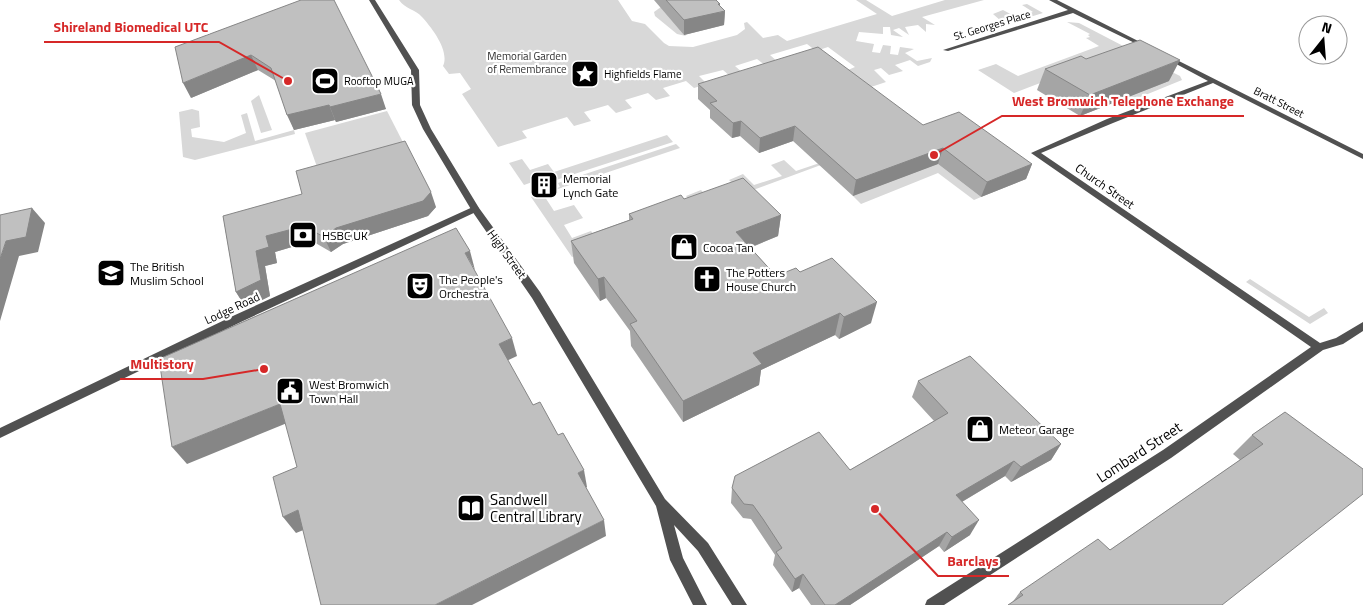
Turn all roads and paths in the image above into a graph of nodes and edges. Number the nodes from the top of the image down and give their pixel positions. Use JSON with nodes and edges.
{"nodes":[{"id":1,"x":372,"y":0,"type":"edge"},
{"id":2,"x":1052,"y":0,"type":"edge"},
{"id":3,"x":1073,"y":10,"type":"junction"},
{"id":4,"x":946,"y":50,"type":"dead end"},
{"id":5,"x":1213,"y":81,"type":"junction"},
{"id":6,"x":1363,"y":157,"type":"edge"},
{"id":7,"x":475,"y":209,"type":"junction"},
{"id":8,"x":1363,"y":326,"type":"edge"},
{"id":9,"x":1319,"y":347,"type":"junction"},
{"id":10,"x":0,"y":433,"type":"edge"},
{"id":11,"x":661,"y":503,"type":"junction"},
{"id":12,"x":700,"y":605,"type":"edge"},
{"id":13,"x":740,"y":605,"type":"edge"},
{"id":14,"x":932,"y":605,"type":"edge"}],
"edges":[{"from":1,"to":7,"type":"street","name":"High Street"},
{"from":2,"to":3,"type":"street","name":"Bratt Street"},
{"from":3,"to":4,"type":"street","name":"St. Georges Place"},
{"from":3,"to":5,"type":"street","name":"Bratt Street"},
{"from":5,"to":6,"type":"street","name":"Bratt Street"},
{"from":5,"to":9,"type":"street","name":"Church Street"},
{"from":7,"to":10,"type":"street","name":"Lodge Road"},
{"from":7,"to":11,"type":"street","name":"High Street"},
{"from":8,"to":9,"type":"street","name":"Lombard Street"},
{"from":9,"to":14,"type":"street","name":"Lombard Street"},
{"from":11,"to":12,"type":"street","name":"High Street"},
{"from":11,"to":13,"type":"street","name":"High Street"}]}
